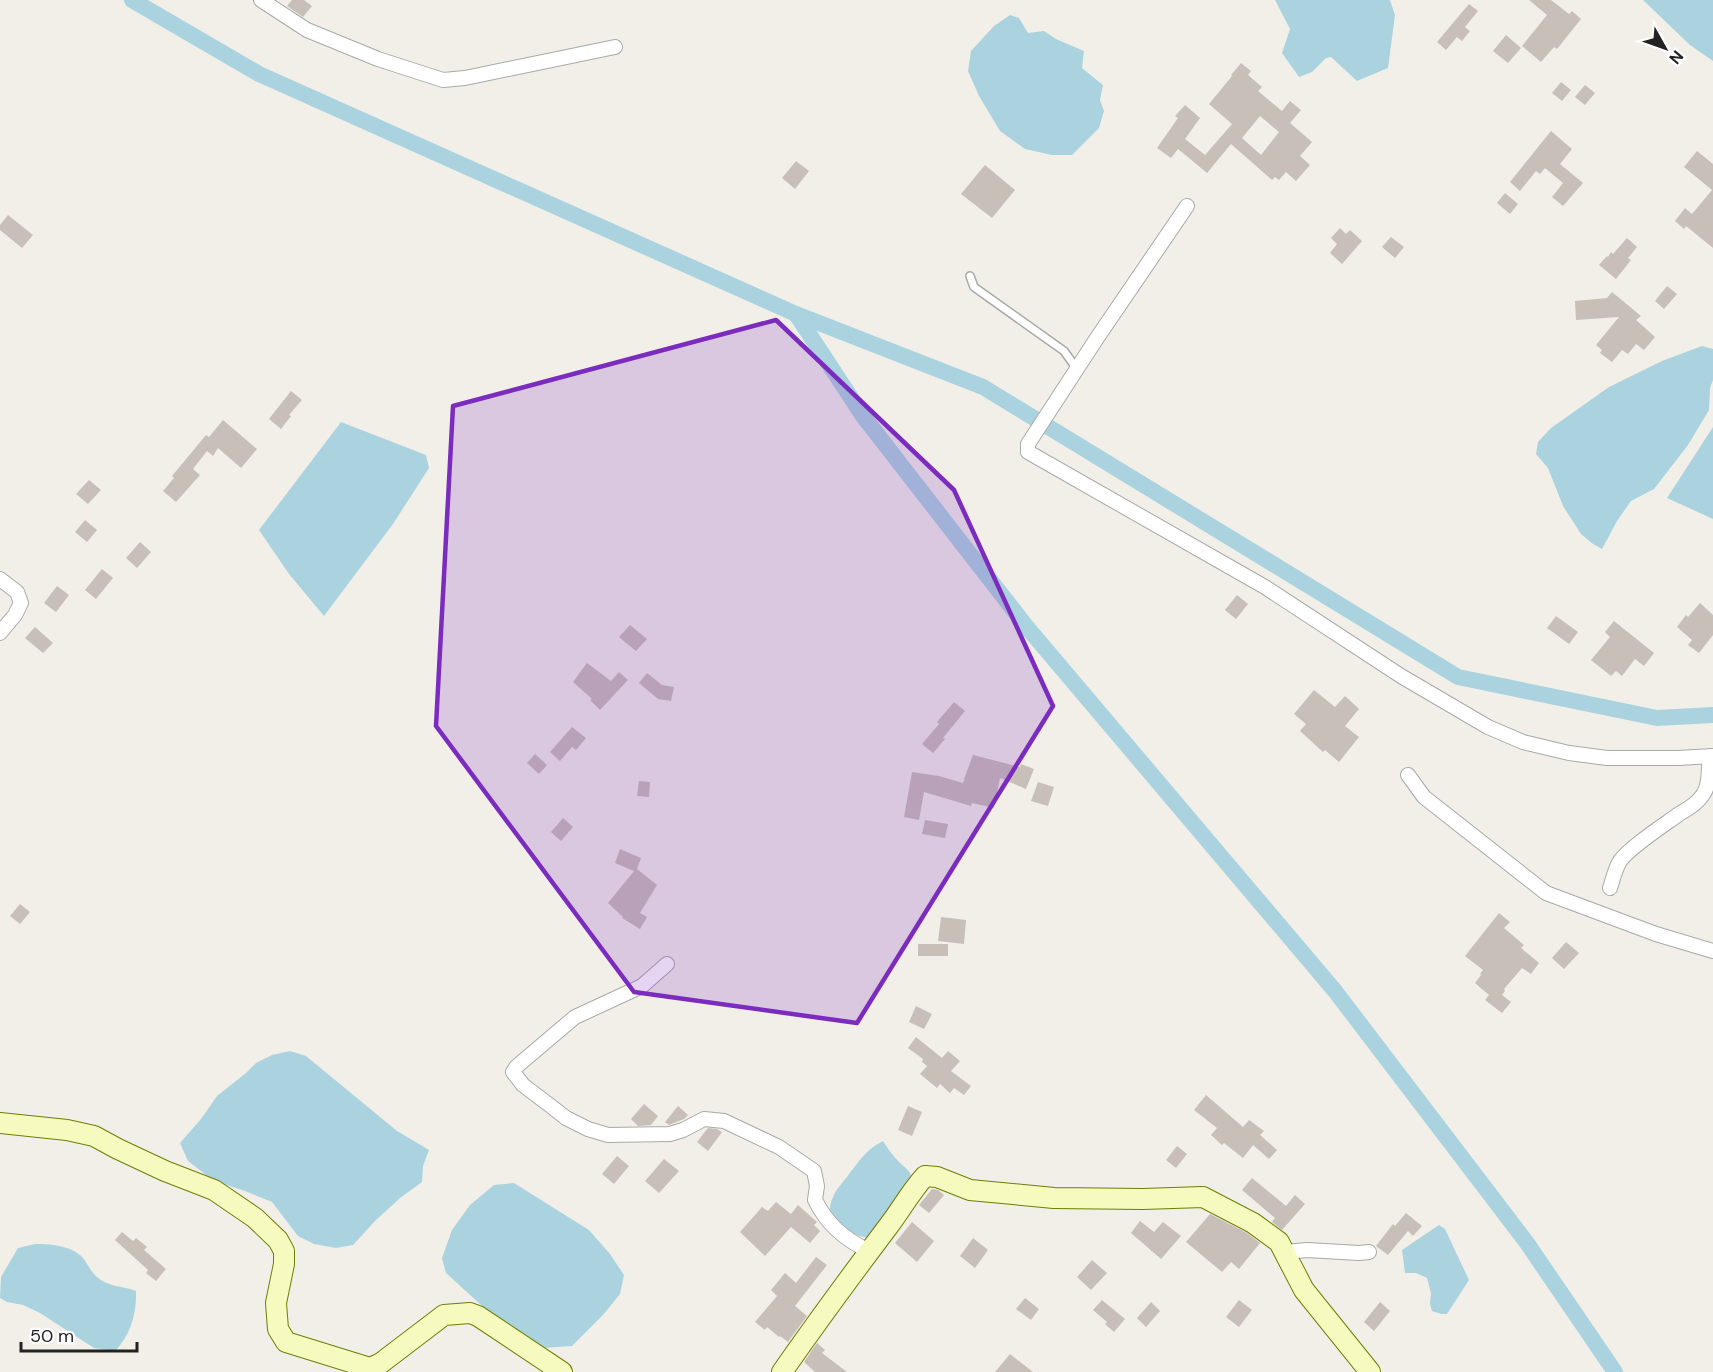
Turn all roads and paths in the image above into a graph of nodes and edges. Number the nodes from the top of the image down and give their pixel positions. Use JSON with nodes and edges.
{"nodes":[{"id":1,"x":261,"y":0,"type":"edge"},
{"id":2,"x":615,"y":47,"type":"dead end"},
{"id":3,"x":1187,"y":206,"type":"dead end"},
{"id":4,"x":970,"y":276,"type":"dead end"},
{"id":5,"x":1077,"y":369,"type":"junction"},
{"id":6,"x":0,"y":579,"type":"edge"},
{"id":7,"x":0,"y":633,"type":"edge"},
{"id":8,"x":1711,"y":756,"type":"edge"},
{"id":9,"x":1408,"y":775,"type":"dead end"},
{"id":10,"x":1610,"y":888,"type":"dead end"},
{"id":11,"x":1713,"y":951,"type":"edge"},
{"id":12,"x":668,"y":963,"type":"dead end"},
{"id":13,"x":0,"y":1123,"type":"edge"},
{"id":14,"x":869,"y":1251,"type":"junction"},
{"id":15,"x":1285,"y":1252,"type":"junction"},
{"id":16,"x":1369,"y":1252,"type":"dead end"},
{"id":17,"x":370,"y":1370,"type":"edge"},
{"id":18,"x":562,"y":1372,"type":"edge"},
{"id":19,"x":782,"y":1372,"type":"edge"},
{"id":20,"x":1370,"y":1372,"type":"edge"}],
"edges":[{"from":1,"to":2,"type":"street"},
{"from":3,"to":5,"type":"street"},
{"from":4,"to":5,"type":"lane"},
{"from":5,"to":8,"type":"street"},
{"from":6,"to":7,"type":"street"},
{"from":8,"to":10,"type":"street"},
{"from":9,"to":11,"type":"street"},
{"from":12,"to":14,"type":"street"},
{"from":13,"to":17,"type":"street"},
{"from":14,"to":15,"type":"street"},
{"from":14,"to":19,"type":"street"},
{"from":15,"to":16,"type":"street"},
{"from":15,"to":20,"type":"street"},
{"from":17,"to":18,"type":"street"}]}
